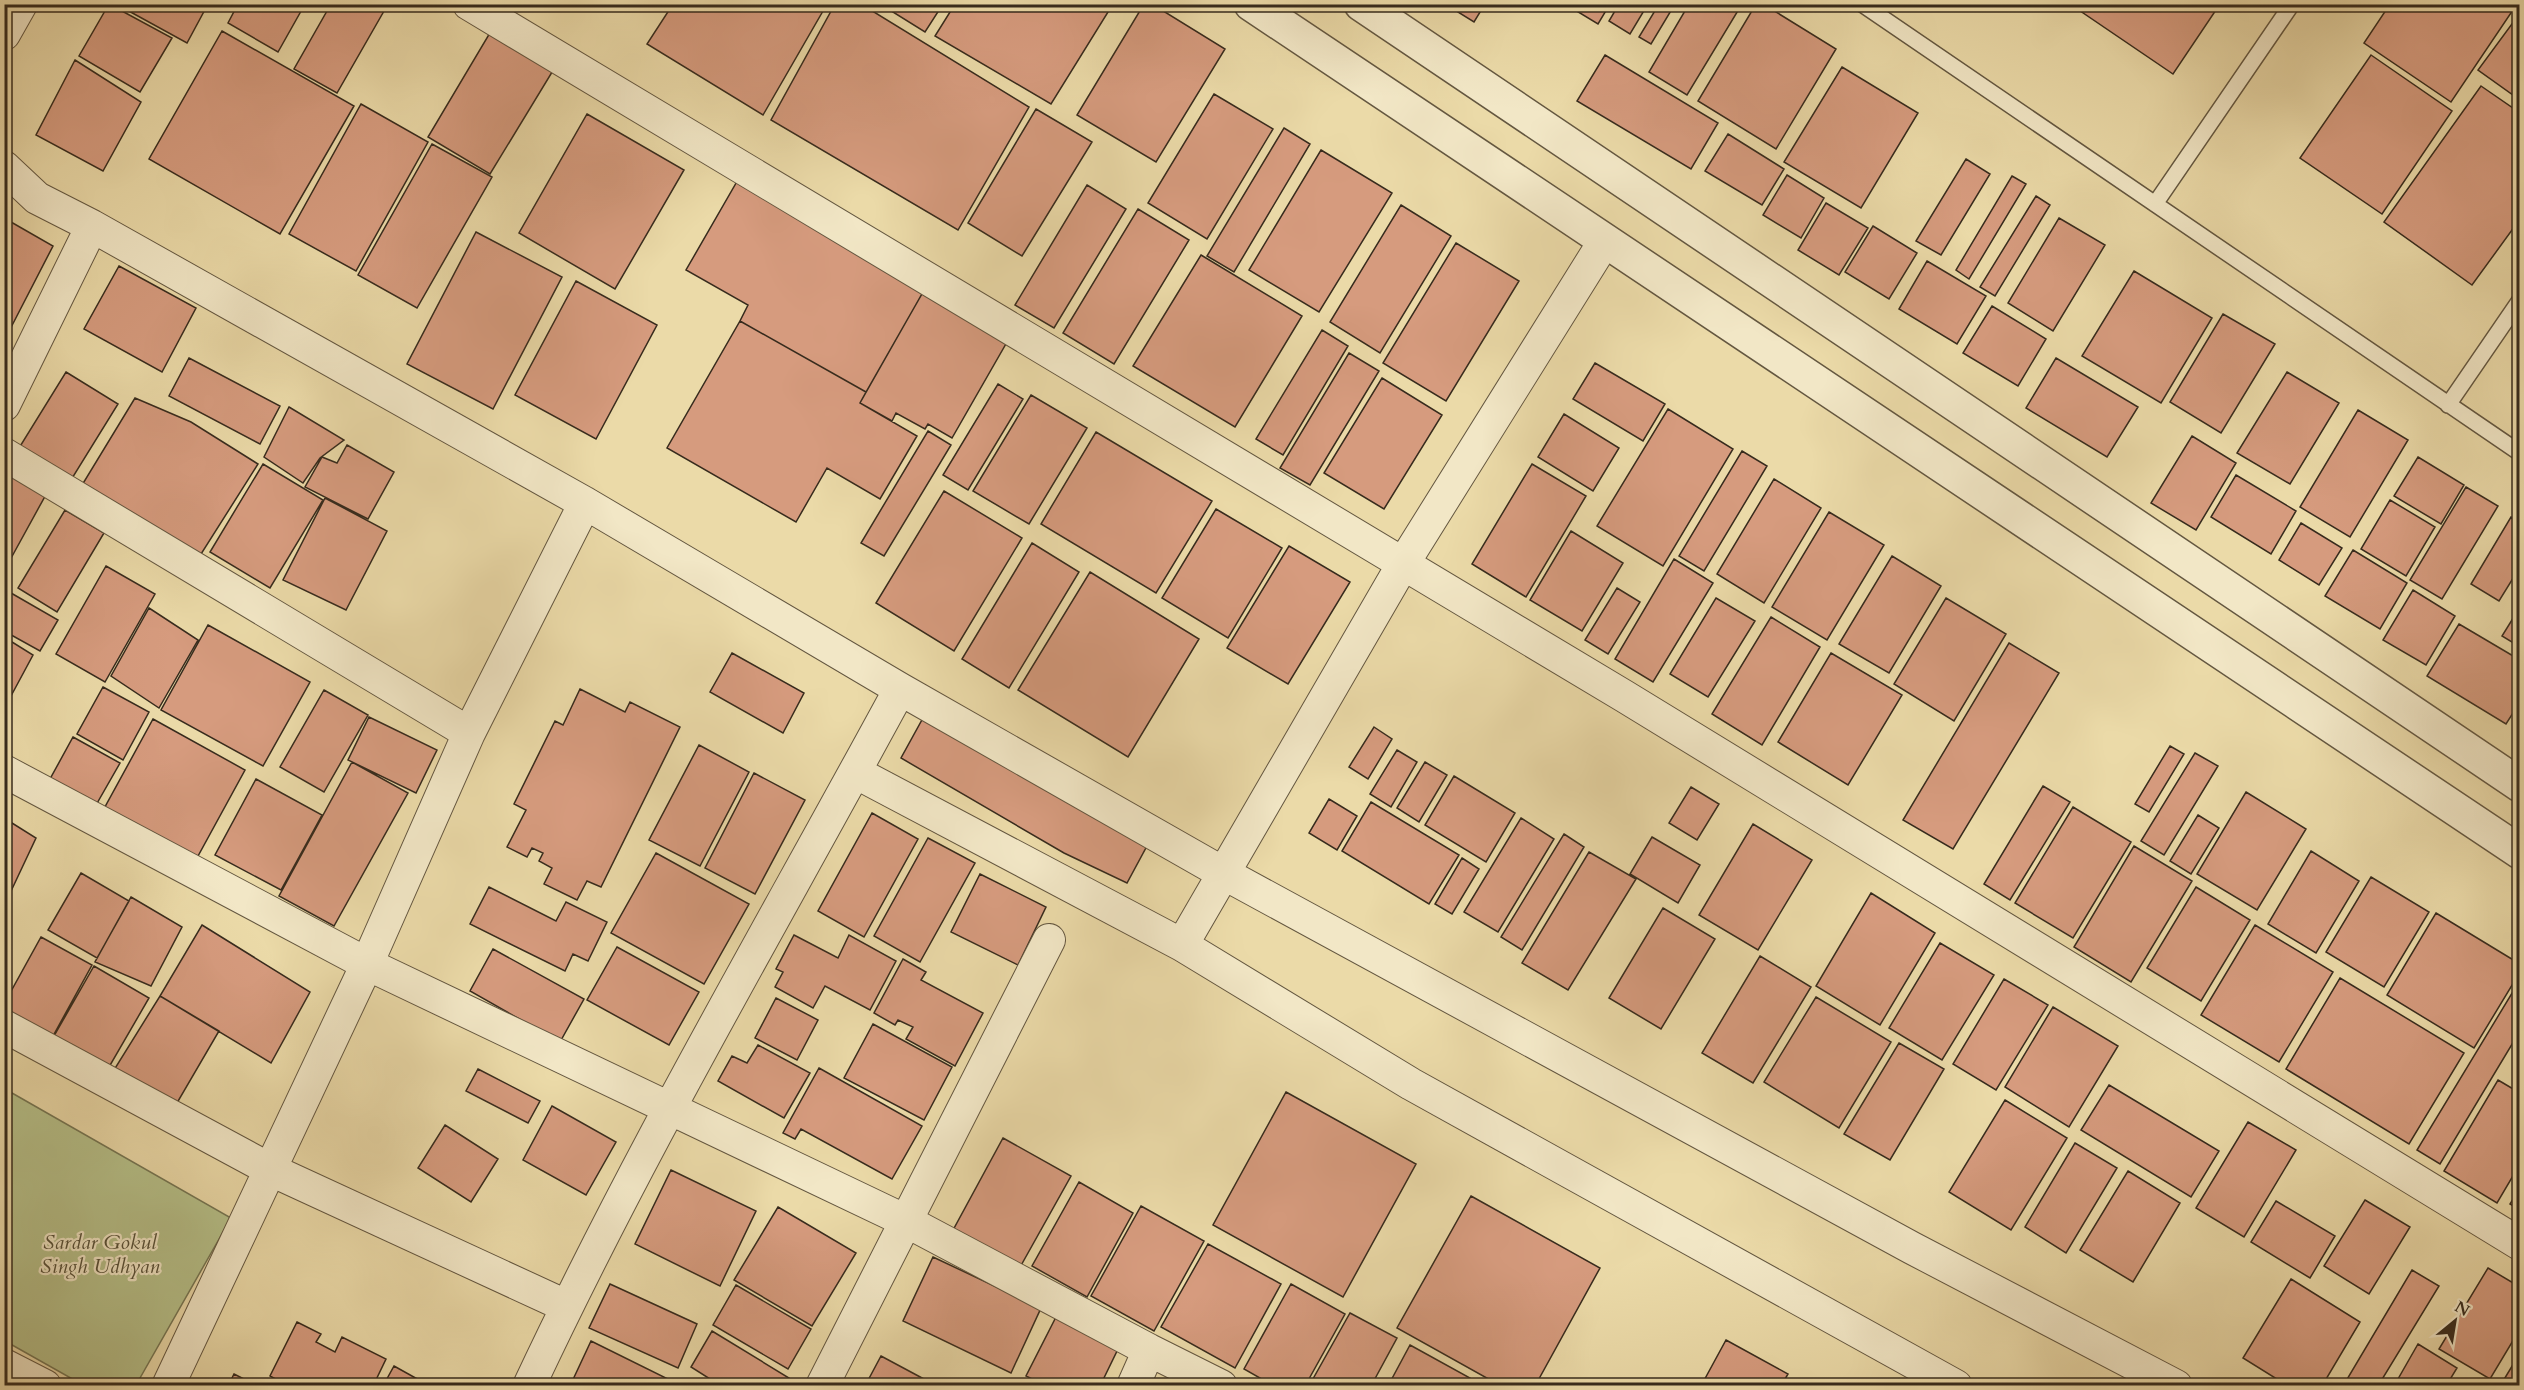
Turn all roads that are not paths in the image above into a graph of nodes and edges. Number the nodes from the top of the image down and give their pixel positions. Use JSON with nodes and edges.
{"nodes":[{"id":1,"x":21,"y":4,"type":"edge"},
{"id":2,"x":469,"y":4,"type":"edge"},
{"id":3,"x":1251,"y":4,"type":"edge"},
{"id":4,"x":1361,"y":4,"type":"edge"},
{"id":5,"x":1862,"y":4,"type":"edge"},
{"id":6,"x":2292,"y":4,"type":"edge"},
{"id":7,"x":1882,"y":10,"type":"edge"},
{"id":8,"x":4,"y":34,"type":"edge"},
{"id":9,"x":4,"y":167,"type":"edge"},
{"id":10,"x":2155,"y":204,"type":"junction"},
{"id":11,"x":92,"y":226,"type":"junction"},
{"id":12,"x":1604,"y":242,"type":"junction"},
{"id":13,"x":2520,"y":300,"type":"edge"},
{"id":14,"x":4,"y":405,"type":"edge"},
{"id":15,"x":2448,"y":405,"type":"junction"},
{"id":16,"x":2520,"y":453,"type":"edge"},
{"id":17,"x":4,"y":454,"type":"edge"},
{"id":18,"x":585,"y":503,"type":"junction"},
{"id":19,"x":1403,"y":564,"type":"junction"},
{"id":20,"x":900,"y":689,"type":"junction"},
{"id":21,"x":469,"y":733,"type":"junction"},
{"id":22,"x":4,"y":771,"type":"edge"},
{"id":23,"x":855,"y":772,"type":"junction"},
{"id":24,"x":2520,"y":785,"type":"edge"},
{"id":25,"x":2520,"y":852,"type":"edge"},
{"id":26,"x":1223,"y":873,"type":"junction"},
{"id":27,"x":1049,"y":940,"type":"dead end"},
{"id":28,"x":1182,"y":945,"type":"junction"},
{"id":29,"x":367,"y":964,"type":"junction"},
{"id":30,"x":4,"y":1026,"type":"edge"},
{"id":31,"x":670,"y":1107,"type":"junction"},
{"id":32,"x":271,"y":1170,"type":"junction"},
{"id":33,"x":906,"y":1221,"type":"junction"},
{"id":34,"x":2520,"y":1245,"type":"edge"},
{"id":35,"x":567,"y":1306,"type":"junction"},
{"id":36,"x":1149,"y":1350,"type":"junction"},
{"id":37,"x":4,"y":1365,"type":"edge"},
{"id":38,"x":45,"y":1386,"type":"edge"},
{"id":39,"x":168,"y":1386,"type":"edge"},
{"id":40,"x":529,"y":1386,"type":"edge"},
{"id":41,"x":822,"y":1386,"type":"edge"},
{"id":42,"x":1133,"y":1386,"type":"edge"},
{"id":43,"x":1221,"y":1386,"type":"edge"},
{"id":44,"x":1956,"y":1386,"type":"edge"},
{"id":45,"x":2176,"y":1386,"type":"edge"}],
"edges":[{"from":1,"to":8,"type":"street"},
{"from":2,"to":19,"type":"street"},
{"from":3,"to":12,"type":"street"},
{"from":4,"to":24,"type":"street"},
{"from":5,"to":7,"type":"lane"},
{"from":6,"to":10,"type":"lane"},
{"from":7,"to":10,"type":"lane"},
{"from":9,"to":11,"type":"street"},
{"from":10,"to":15,"type":"lane"},
{"from":11,"to":14,"type":"street"},
{"from":11,"to":18,"type":"street"},
{"from":12,"to":19,"type":"street"},
{"from":12,"to":25,"type":"street"},
{"from":13,"to":15,"type":"lane"},
{"from":15,"to":16,"type":"lane"},
{"from":17,"to":21,"type":"street"},
{"from":18,"to":20,"type":"street"},
{"from":18,"to":21,"type":"street"},
{"from":19,"to":26,"type":"street"},
{"from":19,"to":34,"type":"street"},
{"from":20,"to":23,"type":"street"},
{"from":20,"to":26,"type":"street"},
{"from":21,"to":29,"type":"street"},
{"from":22,"to":29,"type":"street"},
{"from":23,"to":28,"type":"street"},
{"from":23,"to":31,"type":"street"},
{"from":26,"to":28,"type":"street"},
{"from":26,"to":45,"type":"street"},
{"from":27,"to":33,"type":"street"},
{"from":28,"to":44,"type":"street"},
{"from":29,"to":31,"type":"street"},
{"from":29,"to":32,"type":"street"},
{"from":30,"to":32,"type":"street"},
{"from":31,"to":33,"type":"street"},
{"from":31,"to":35,"type":"street"},
{"from":32,"to":35,"type":"street"},
{"from":32,"to":39,"type":"street"},
{"from":33,"to":36,"type":"street"},
{"from":33,"to":41,"type":"street"},
{"from":35,"to":40,"type":"street"},
{"from":36,"to":42,"type":"street"},
{"from":36,"to":43,"type":"street"},
{"from":37,"to":38,"type":"street"}]}
